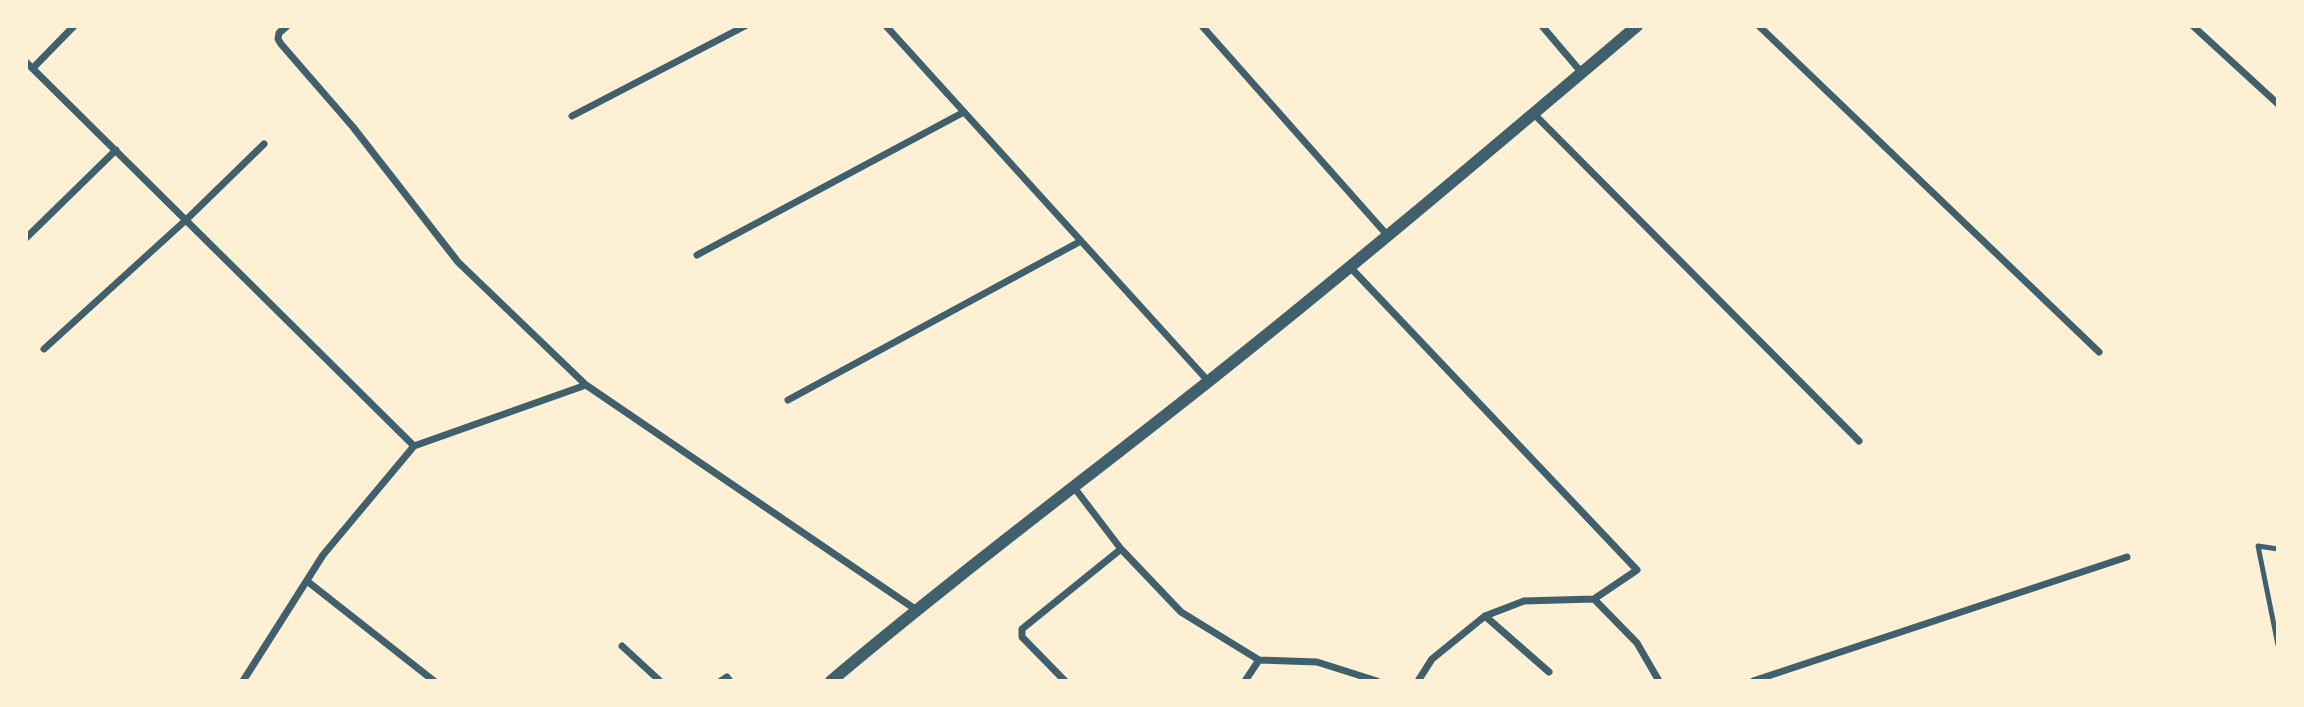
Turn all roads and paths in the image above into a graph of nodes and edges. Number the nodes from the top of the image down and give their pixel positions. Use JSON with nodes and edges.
{"nodes":[{"id":1,"x":74,"y":26,"type":"edge"},
{"id":2,"x":287,"y":26,"type":"edge"},
{"id":3,"x":745,"y":26,"type":"edge"},
{"id":4,"x":886,"y":26,"type":"edge"},
{"id":5,"x":1202,"y":26,"type":"edge"},
{"id":6,"x":1542,"y":26,"type":"edge"},
{"id":7,"x":1637,"y":26,"type":"edge"},
{"id":8,"x":1759,"y":26,"type":"edge"},
{"id":9,"x":2193,"y":26,"type":"edge"},
{"id":10,"x":26,"y":62,"type":"edge"},
{"id":11,"x":33,"y":68,"type":"junction"},
{"id":12,"x":1582,"y":73,"type":"junction"},
{"id":13,"x":2278,"y":104,"type":"edge"},
{"id":14,"x":964,"y":112,"type":"junction"},
{"id":15,"x":1534,"y":114,"type":"junction"},
{"id":16,"x":572,"y":116,"type":"dead end"},
{"id":17,"x":264,"y":144,"type":"dead end"},
{"id":18,"x":116,"y":150,"type":"junction"},
{"id":19,"x":187,"y":219,"type":"junction"},
{"id":20,"x":1388,"y":236,"type":"junction"},
{"id":21,"x":26,"y":238,"type":"edge"},
{"id":22,"x":1082,"y":241,"type":"junction"},
{"id":23,"x":697,"y":256,"type":"dead end"},
{"id":24,"x":1350,"y":267,"type":"junction"},
{"id":25,"x":44,"y":349,"type":"dead end"},
{"id":26,"x":2099,"y":352,"type":"dead end"},
{"id":27,"x":1209,"y":382,"type":"junction"},
{"id":28,"x":586,"y":385,"type":"junction"},
{"id":29,"x":788,"y":401,"type":"dead end"},
{"id":30,"x":1859,"y":441,"type":"dead end"},
{"id":31,"x":414,"y":446,"type":"junction"},
{"id":32,"x":1073,"y":486,"type":"junction"},
{"id":33,"x":1121,"y":549,"type":"junction"},
{"id":34,"x":2278,"y":549,"type":"edge"},
{"id":35,"x":2127,"y":557,"type":"dead end"},
{"id":36,"x":307,"y":581,"type":"junction"},
{"id":37,"x":1594,"y":599,"type":"junction"},
{"id":38,"x":915,"y":609,"type":"junction"},
{"id":39,"x":1485,"y":616,"type":"junction"},
{"id":40,"x":2278,"y":645,"type":"edge"},
{"id":41,"x":622,"y":646,"type":"dead end"},
{"id":42,"x":1259,"y":660,"type":"junction"},
{"id":43,"x":1549,"y":672,"type":"dead end"},
{"id":44,"x":243,"y":681,"type":"edge"},
{"id":45,"x":434,"y":681,"type":"edge"},
{"id":46,"x":660,"y":681,"type":"edge"},
{"id":47,"x":721,"y":681,"type":"edge"},
{"id":48,"x":730,"y":681,"type":"edge"},
{"id":49,"x":831,"y":681,"type":"edge"},
{"id":50,"x":1065,"y":681,"type":"edge"},
{"id":51,"x":1245,"y":681,"type":"edge"},
{"id":52,"x":1377,"y":681,"type":"edge"},
{"id":53,"x":1418,"y":681,"type":"edge"},
{"id":54,"x":1659,"y":681,"type":"edge"},
{"id":55,"x":1753,"y":681,"type":"edge"}],
"edges":[{"from":1,"to":11,"type":"street"},
{"from":2,"to":28,"type":"street"},
{"from":3,"to":16,"type":"street"},
{"from":4,"to":14,"type":"street"},
{"from":5,"to":20,"type":"street"},
{"from":6,"to":12,"type":"street"},
{"from":7,"to":12,"type":"street"},
{"from":8,"to":26,"type":"street"},
{"from":9,"to":13,"type":"street"},
{"from":10,"to":11,"type":"street"},
{"from":11,"to":18,"type":"street"},
{"from":12,"to":15,"type":"street"},
{"from":14,"to":22,"type":"street"},
{"from":14,"to":23,"type":"street"},
{"from":15,"to":20,"type":"street"},
{"from":15,"to":30,"type":"street"},
{"from":17,"to":19,"type":"street"},
{"from":18,"to":19,"type":"street"},
{"from":18,"to":21,"type":"street"},
{"from":19,"to":25,"type":"street"},
{"from":19,"to":31,"type":"street"},
{"from":20,"to":24,"type":"street"},
{"from":22,"to":27,"type":"street"},
{"from":22,"to":29,"type":"street"},
{"from":24,"to":27,"type":"street"},
{"from":24,"to":37,"type":"street"},
{"from":27,"to":32,"type":"street"},
{"from":28,"to":31,"type":"street"},
{"from":28,"to":38,"type":"street"},
{"from":31,"to":36,"type":"street"},
{"from":32,"to":33,"type":"street"},
{"from":32,"to":38,"type":"street"},
{"from":33,"to":42,"type":"street"},
{"from":33,"to":50,"type":"street"},
{"from":34,"to":40,"type":"lane"},
{"from":35,"to":55,"type":"street"},
{"from":36,"to":44,"type":"street"},
{"from":36,"to":45,"type":"street"},
{"from":37,"to":39,"type":"street"},
{"from":37,"to":54,"type":"street"},
{"from":38,"to":49,"type":"street"},
{"from":39,"to":43,"type":"street"},
{"from":39,"to":53,"type":"street"},
{"from":41,"to":46,"type":"street"},
{"from":42,"to":51,"type":"street"},
{"from":42,"to":52,"type":"street"},
{"from":47,"to":48,"type":"street"}]}
